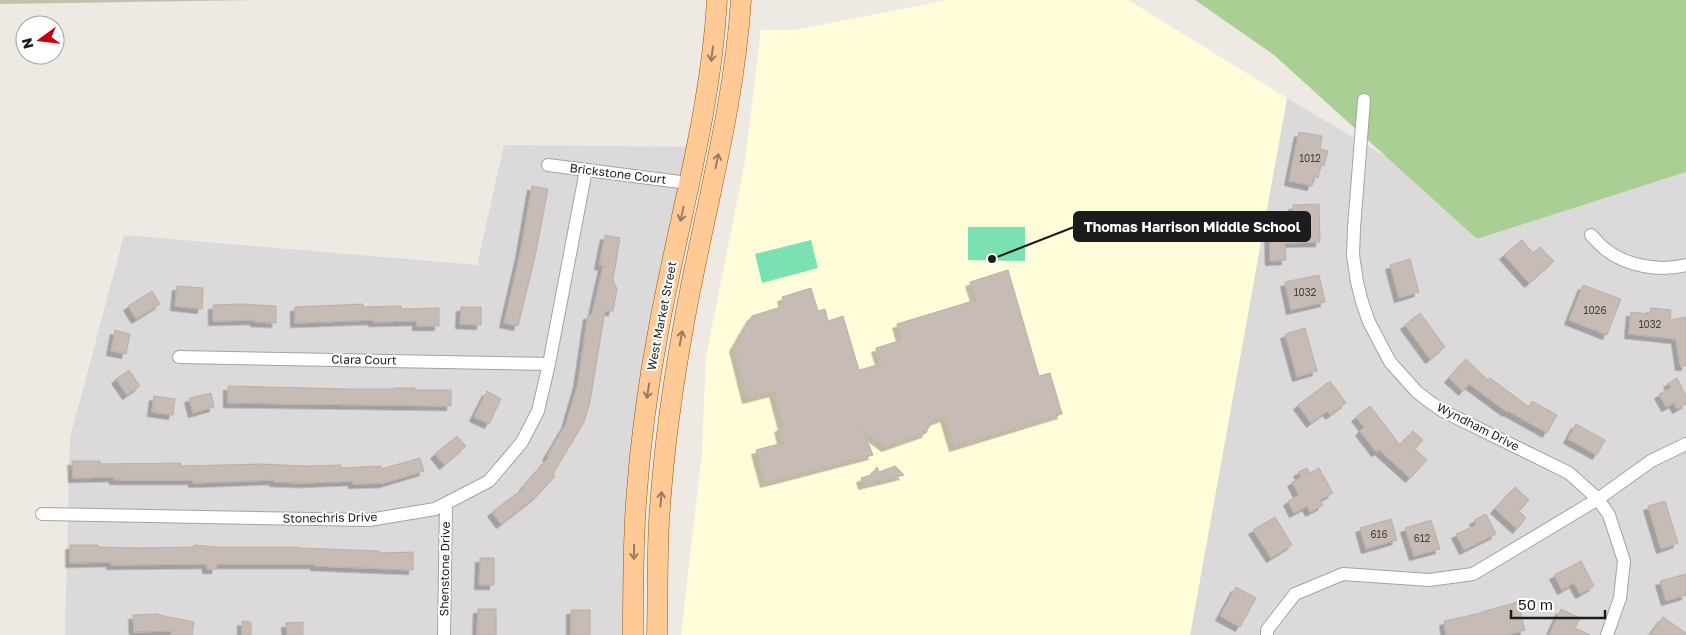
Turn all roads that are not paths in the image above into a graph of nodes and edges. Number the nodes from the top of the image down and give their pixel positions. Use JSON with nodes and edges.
{"nodes":[{"id":1,"x":717,"y":0,"type":"edge"},
{"id":2,"x":740,"y":0,"type":"edge"},
{"id":3,"x":1364,"y":100,"type":"dead end"},
{"id":4,"x":548,"y":165,"type":"dead end"},
{"id":5,"x":586,"y":170,"type":"junction"},
{"id":6,"x":688,"y":183,"type":"junction"},
{"id":7,"x":1591,"y":235,"type":"dead end"},
{"id":8,"x":1686,"y":265,"type":"edge"},
{"id":9,"x":179,"y":357,"type":"dead end"},
{"id":10,"x":549,"y":364,"type":"junction"},
{"id":11,"x":1686,"y":444,"type":"edge"},
{"id":12,"x":1598,"y":499,"type":"junction"},
{"id":13,"x":446,"y":504,"type":"junction"},
{"id":14,"x":42,"y":514,"type":"dead end"},
{"id":15,"x":444,"y":635,"type":"edge"},
{"id":16,"x":633,"y":635,"type":"edge"},
{"id":17,"x":657,"y":635,"type":"edge"},
{"id":18,"x":1267,"y":635,"type":"edge"},
{"id":19,"x":1607,"y":635,"type":"edge"}],
"edges":[{"from":1,"to":6,"type":"main road","name":"West Market Street","one_way":true},
{"from":17,"to":2,"type":"main road","name":"West Market Street","one_way":true},
{"from":3,"to":12,"type":"street","name":"Wyndham Drive"},
{"from":4,"to":5,"type":"street","name":"Brickstone Court"},
{"from":5,"to":6,"type":"street","name":"Brickstone Court"},
{"from":5,"to":10,"type":"street","name":"Stonechris Drive"},
{"from":6,"to":16,"type":"main road","name":"West Market Street","one_way":true},
{"from":7,"to":8,"type":"street"},
{"from":9,"to":10,"type":"street","name":"Clara Court"},
{"from":10,"to":13,"type":"street","name":"Stonechris Drive"},
{"from":11,"to":12,"type":"street"},
{"from":12,"to":18,"type":"street"},
{"from":12,"to":19,"type":"street","name":"Wyndham Drive"},
{"from":13,"to":14,"type":"street","name":"Stonechris Drive"},
{"from":13,"to":15,"type":"street","name":"Shenstone Drive"}]}
